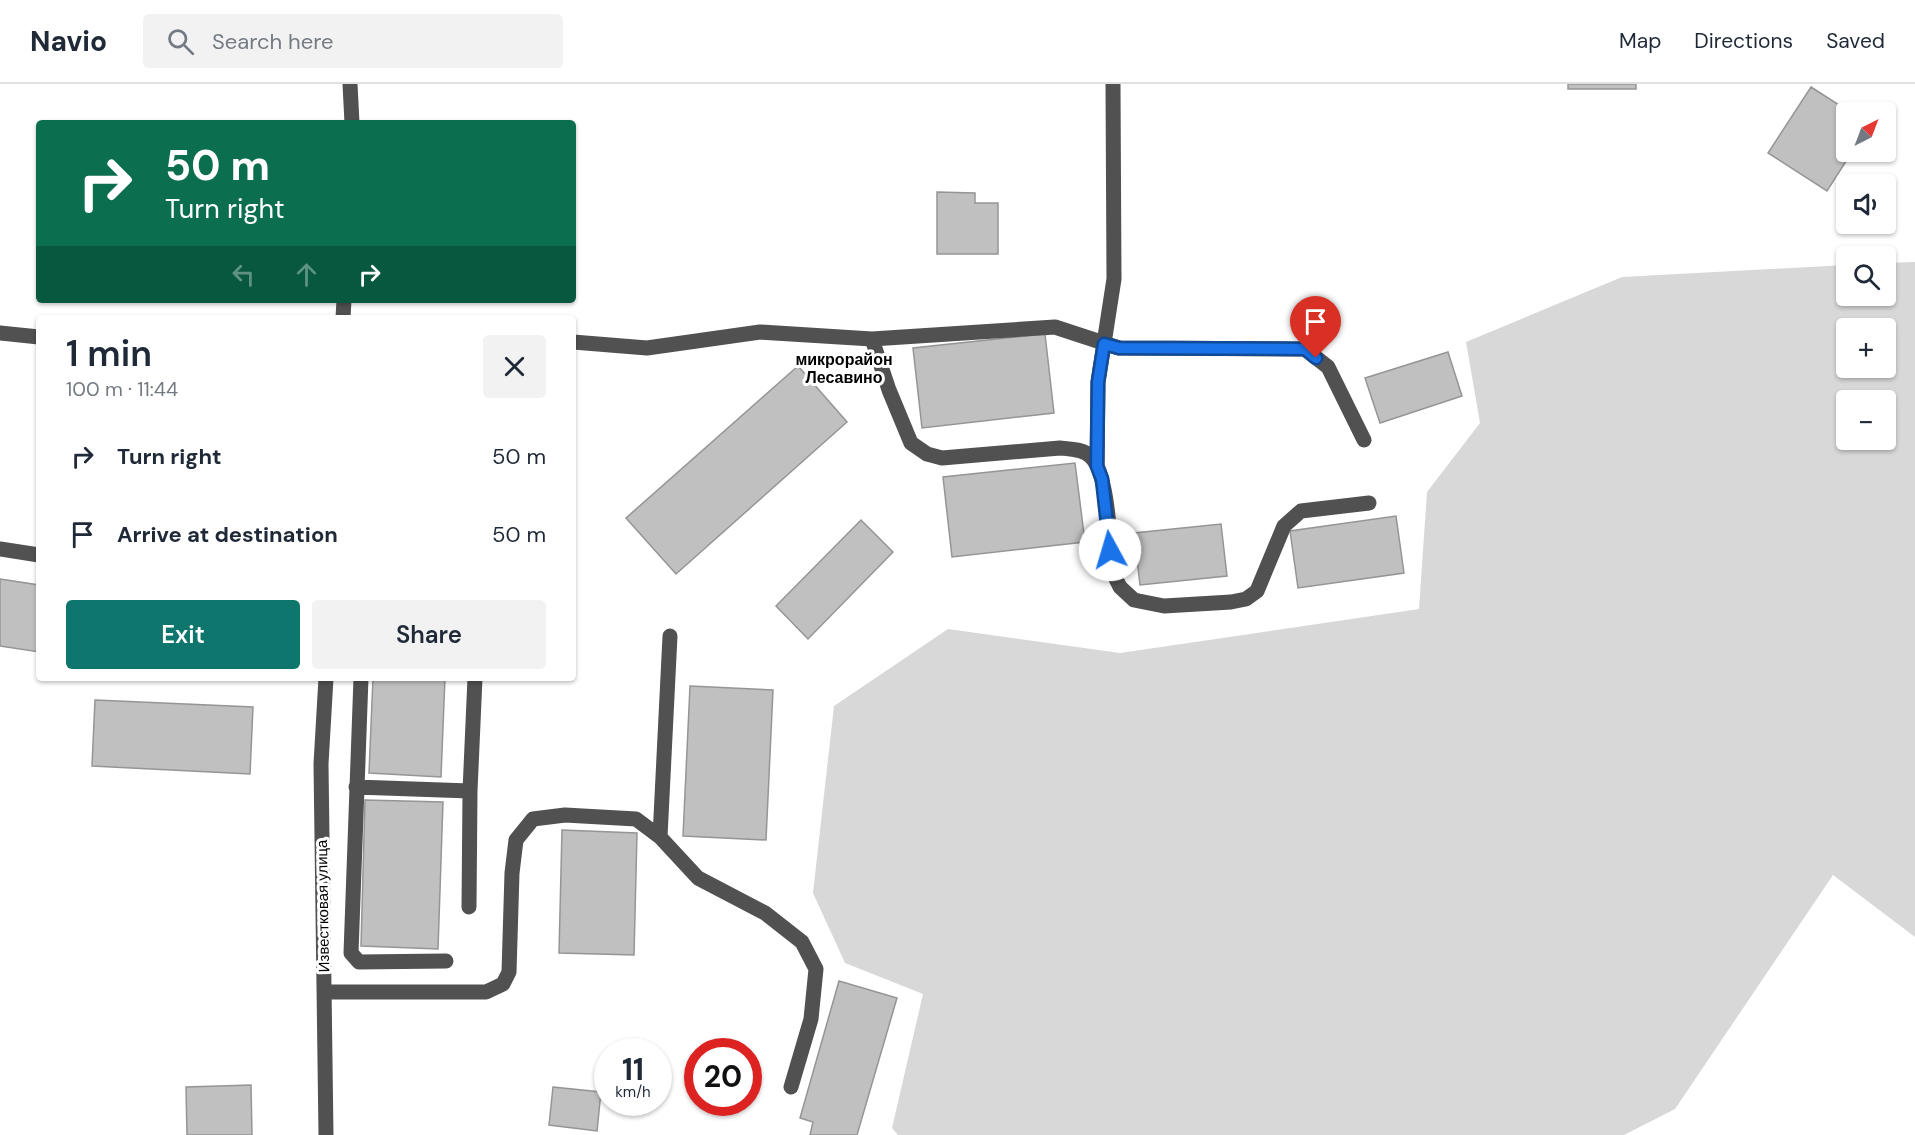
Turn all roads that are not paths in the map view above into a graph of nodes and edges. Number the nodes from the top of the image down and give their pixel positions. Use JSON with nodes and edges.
{"nodes":[{"id":1,"x":350,"y":84,"type":"edge"},
{"id":2,"x":1113,"y":84,"type":"edge"},
{"id":3,"x":352,"y":120,"type":"edge"},
{"id":4,"x":0,"y":333,"type":"edge"},
{"id":5,"x":36,"y":337,"type":"edge"},
{"id":6,"x":872,"y":339,"type":"junction"},
{"id":7,"x":576,"y":342,"type":"edge"},
{"id":8,"x":1104,"y":344,"type":"junction"},
{"id":9,"x":1364,"y":440,"type":"dead end"},
{"id":10,"x":1097,"y":466,"type":"junction"},
{"id":11,"x":1369,"y":503,"type":"dead end"},
{"id":12,"x":0,"y":549,"type":"edge"},
{"id":13,"x":36,"y":555,"type":"edge"},
{"id":14,"x":670,"y":636,"type":"dead end"},
{"id":15,"x":326,"y":681,"type":"edge"},
{"id":16,"x":361,"y":681,"type":"edge"},
{"id":17,"x":475,"y":681,"type":"edge"},
{"id":18,"x":356,"y":787,"type":"junction"},
{"id":19,"x":470,"y":791,"type":"junction"},
{"id":20,"x":660,"y":837,"type":"junction"},
{"id":21,"x":469,"y":907,"type":"dead end"},
{"id":22,"x":447,"y":961,"type":"dead end"},
{"id":23,"x":324,"y":992,"type":"junction"},
{"id":24,"x":791,"y":1087,"type":"dead end"},
{"id":25,"x":326,"y":1135,"type":"edge"}],
"edges":[{"from":1,"to":3,"type":"lane"},
{"from":2,"to":8,"type":"lane"},
{"from":4,"to":5,"type":"lane"},
{"from":6,"to":7,"type":"lane"},
{"from":6,"to":8,"type":"lane"},
{"from":6,"to":10,"type":"lane"},
{"from":8,"to":9,"type":"lane"},
{"from":8,"to":10,"type":"lane"},
{"from":10,"to":11,"type":"lane"},
{"from":12,"to":13,"type":"lane"},
{"from":14,"to":20,"type":"lane"},
{"from":15,"to":23,"type":"lane","name":"Известковая улица"},
{"from":16,"to":18,"type":"lane"},
{"from":17,"to":19,"type":"lane"},
{"from":18,"to":19,"type":"lane"},
{"from":18,"to":22,"type":"lane"},
{"from":19,"to":21,"type":"lane"},
{"from":20,"to":23,"type":"lane"},
{"from":20,"to":24,"type":"lane"},
{"from":23,"to":25,"type":"lane","name":"Известковая улица"}]}
